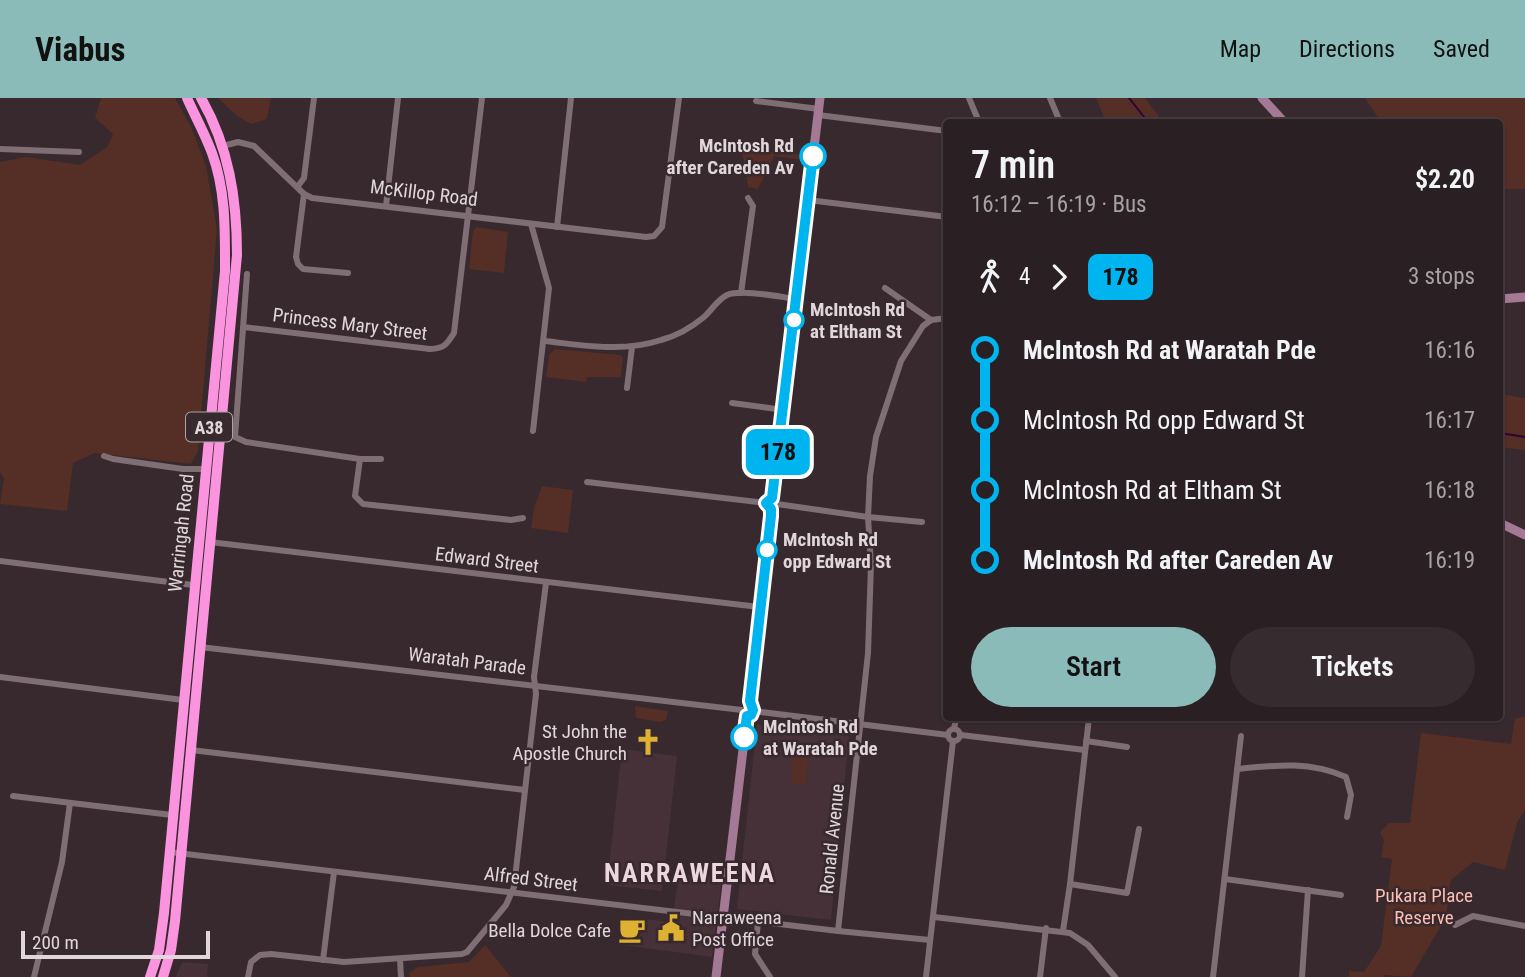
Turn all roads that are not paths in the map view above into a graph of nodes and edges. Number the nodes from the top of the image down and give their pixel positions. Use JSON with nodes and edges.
{"nodes":[{"id":1,"x":187,"y":98,"type":"edge"},
{"id":2,"x":201,"y":98,"type":"edge"},
{"id":3,"x":314,"y":98,"type":"edge"},
{"id":4,"x":398,"y":98,"type":"edge"},
{"id":5,"x":482,"y":98,"type":"edge"},
{"id":6,"x":571,"y":98,"type":"edge"},
{"id":7,"x":679,"y":98,"type":"edge"},
{"id":8,"x":820,"y":98,"type":"edge"},
{"id":9,"x":969,"y":98,"type":"edge"},
{"id":10,"x":1050,"y":98,"type":"edge"},
{"id":11,"x":1262,"y":98,"type":"edge"},
{"id":12,"x":757,"y":101,"type":"dead end"},
{"id":13,"x":818,"y":112,"type":"junction"},
{"id":14,"x":978,"y":119,"type":"edge"},
{"id":15,"x":1059,"y":119,"type":"edge"},
{"id":16,"x":1281,"y":119,"type":"edge"},
{"id":17,"x":943,"y":130,"type":"edge"},
{"id":18,"x":223,"y":146,"type":"junction"},
{"id":19,"x":0,"y":149,"type":"edge"},
{"id":20,"x":211,"y":151,"type":"junction"},
{"id":21,"x":79,"y":152,"type":"dead end"},
{"id":22,"x":298,"y":186,"type":"junction"},
{"id":23,"x":304,"y":194,"type":"junction"},
{"id":24,"x":748,"y":198,"type":"dead end"},
{"id":25,"x":808,"y":200,"type":"junction"},
{"id":26,"x":386,"y":206,"type":"junction"},
{"id":27,"x":468,"y":216,"type":"junction"},
{"id":28,"x":943,"y":217,"type":"edge"},
{"id":29,"x":531,"y":224,"type":"junction"},
{"id":30,"x":557,"y":227,"type":"junction"},
{"id":31,"x":247,"y":274,"type":"dead end"},
{"id":32,"x":348,"y":274,"type":"dead end"},
{"id":33,"x":885,"y":288,"type":"dead end"},
{"id":34,"x":741,"y":293,"type":"junction"},
{"id":35,"x":1525,"y":297,"type":"edge"},
{"id":36,"x":796,"y":299,"type":"junction"},
{"id":37,"x":1503,"y":299,"type":"edge"},
{"id":38,"x":943,"y":318,"type":"edge"},
{"id":39,"x":931,"y":320,"type":"junction"},
{"id":40,"x":243,"y":327,"type":"junction"},
{"id":41,"x":544,"y":341,"type":"junction"},
{"id":42,"x":632,"y":347,"type":"junction"},
{"id":43,"x":627,"y":388,"type":"dead end"},
{"id":44,"x":732,"y":403,"type":"dead end"},
{"id":45,"x":223,"y":404,"type":"junction"},
{"id":46,"x":237,"y":405,"type":"junction"},
{"id":47,"x":784,"y":410,"type":"junction"},
{"id":48,"x":533,"y":431,"type":"dead end"},
{"id":49,"x":104,"y":456,"type":"dead end"},
{"id":50,"x":359,"y":459,"type":"junction"},
{"id":51,"x":381,"y":459,"type":"dead end"},
{"id":52,"x":205,"y":470,"type":"junction"},
{"id":53,"x":587,"y":482,"type":"dead end"},
{"id":54,"x":772,"y":504,"type":"junction"},
{"id":55,"x":868,"y":517,"type":"junction"},
{"id":56,"x":523,"y":518,"type":"dead end"},
{"id":57,"x":922,"y":522,"type":"dead end"},
{"id":58,"x":1503,"y":524,"type":"edge"},
{"id":59,"x":1525,"y":535,"type":"edge"},
{"id":60,"x":210,"y":542,"type":"junction"},
{"id":61,"x":0,"y":561,"type":"edge"},
{"id":62,"x":546,"y":583,"type":"junction"},
{"id":63,"x":193,"y":585,"type":"junction"},
{"id":64,"x":206,"y":586,"type":"junction"},
{"id":65,"x":759,"y":607,"type":"junction"},
{"id":66,"x":194,"y":646,"type":"junction"},
{"id":67,"x":0,"y":677,"type":"edge"},
{"id":68,"x":536,"y":686,"type":"junction"},
{"id":69,"x":183,"y":700,"type":"junction"},
{"id":70,"x":748,"y":710,"type":"junction"},
{"id":71,"x":955,"y":721,"type":"edge"},
{"id":72,"x":1089,"y":721,"type":"edge"},
{"id":73,"x":861,"y":724,"type":"junction"},
{"id":74,"x":954,"y":729,"type":"junction"},
{"id":75,"x":948,"y":734,"type":"junction"},
{"id":76,"x":961,"y":736,"type":"junction"},
{"id":77,"x":1241,"y":736,"type":"dead end"},
{"id":78,"x":953,"y":741,"type":"junction"},
{"id":79,"x":1086,"y":741,"type":"junction"},
{"id":80,"x":1127,"y":747,"type":"dead end"},
{"id":81,"x":191,"y":750,"type":"junction"},
{"id":82,"x":1085,"y":750,"type":"junction"},
{"id":83,"x":1237,"y":769,"type":"junction"},
{"id":84,"x":525,"y":790,"type":"junction"},
{"id":85,"x":13,"y":796,"type":"dead end"},
{"id":86,"x":71,"y":803,"type":"junction"},
{"id":87,"x":172,"y":816,"type":"junction"},
{"id":88,"x":1347,"y":817,"type":"dead end"},
{"id":89,"x":1139,"y":829,"type":"dead end"},
{"id":90,"x":175,"y":853,"type":"junction"},
{"id":91,"x":334,"y":872,"type":"junction"},
{"id":92,"x":1225,"y":879,"type":"junction"},
{"id":93,"x":1070,"y":884,"type":"junction"},
{"id":94,"x":1308,"y":890,"type":"junction"},
{"id":95,"x":513,"y":893,"type":"junction"},
{"id":96,"x":1341,"y":895,"type":"dead end"},
{"id":97,"x":934,"y":917,"type":"junction"},
{"id":98,"x":723,"y":918,"type":"junction"},
{"id":99,"x":758,"y":922,"type":"junction"},
{"id":100,"x":1455,"y":925,"type":"dead end"},
{"id":101,"x":1525,"y":926,"type":"edge"},
{"id":102,"x":1046,"y":929,"type":"junction"},
{"id":103,"x":838,"y":931,"type":"junction"},
{"id":104,"x":1063,"y":931,"type":"junction"},
{"id":105,"x":930,"y":940,"type":"junction"},
{"id":106,"x":400,"y":959,"type":"junction"},
{"id":107,"x":323,"y":960,"type":"junction"},
{"id":108,"x":34,"y":977,"type":"edge"},
{"id":109,"x":150,"y":977,"type":"edge"},
{"id":110,"x":163,"y":977,"type":"edge"},
{"id":111,"x":248,"y":977,"type":"edge"},
{"id":112,"x":401,"y":977,"type":"edge"},
{"id":113,"x":716,"y":977,"type":"edge"},
{"id":114,"x":770,"y":977,"type":"edge"},
{"id":115,"x":926,"y":977,"type":"edge"},
{"id":116,"x":1040,"y":977,"type":"edge"},
{"id":117,"x":1115,"y":977,"type":"edge"},
{"id":118,"x":1213,"y":977,"type":"edge"},
{"id":119,"x":1302,"y":977,"type":"edge"}],
"edges":[{"from":1,"to":20,"type":"highway","name":"Warringah Road","number":"A38"},
{"from":2,"to":18,"type":"highway","name":"Warringah Road","number":"A38"},
{"from":3,"to":22,"type":"street"},
{"from":4,"to":26,"type":"street"},
{"from":5,"to":27,"type":"street"},
{"from":6,"to":30,"type":"street"},
{"from":7,"to":30,"type":"street","name":"McKillop Road"},
{"from":8,"to":13,"type":"street"},
{"from":9,"to":14,"type":"street"},
{"from":10,"to":15,"type":"street"},
{"from":11,"to":16,"type":"street"},
{"from":12,"to":13,"type":"street"},
{"from":13,"to":17,"type":"street"},
{"from":13,"to":25,"type":"street"},
{"from":18,"to":20,"type":"highway"},
{"from":18,"to":22,"type":"street"},
{"from":18,"to":45,"type":"highway","name":"Warringah Road","number":"A38"},
{"from":19,"to":21,"type":"street"},
{"from":20,"to":52,"type":"highway","name":"Warringah Road","number":"A38"},
{"from":22,"to":23,"type":"street"},
{"from":23,"to":26,"type":"street","name":"McKillop Road"},
{"from":23,"to":32,"type":"street"},
{"from":24,"to":34,"type":"street"},
{"from":25,"to":28,"type":"street"},
{"from":25,"to":36,"type":"street"},
{"from":26,"to":27,"type":"street","name":"McKillop Road"},
{"from":27,"to":29,"type":"street","name":"McKillop Road"},
{"from":27,"to":40,"type":"street","name":"Princess Mary Street"},
{"from":29,"to":30,"type":"street","name":"McKillop Road"},
{"from":29,"to":41,"type":"street"},
{"from":31,"to":40,"type":"street"},
{"from":33,"to":39,"type":"street"},
{"from":34,"to":36,"type":"street"},
{"from":34,"to":42,"type":"street"},
{"from":35,"to":37,"type":"street"},
{"from":36,"to":47,"type":"street"},
{"from":38,"to":39,"type":"street"},
{"from":39,"to":55,"type":"street","name":"Ronald Avenue"},
{"from":40,"to":46,"type":"street"},
{"from":41,"to":42,"type":"street"},
{"from":41,"to":48,"type":"street"},
{"from":42,"to":43,"type":"street"},
{"from":44,"to":47,"type":"street"},
{"from":45,"to":46,"type":"street"},
{"from":45,"to":60,"type":"highway","name":"Warringah Road","number":"A38"},
{"from":46,"to":50,"type":"street"},
{"from":47,"to":54,"type":"street"},
{"from":49,"to":52,"type":"street"},
{"from":50,"to":51,"type":"street"},
{"from":50,"to":56,"type":"street"},
{"from":52,"to":63,"type":"highway","name":"Warringah Road","number":"A38"},
{"from":53,"to":54,"type":"street"},
{"from":54,"to":55,"type":"street"},
{"from":54,"to":65,"type":"street"},
{"from":55,"to":57,"type":"street"},
{"from":55,"to":73,"type":"street","name":"Ronald Avenue"},
{"from":58,"to":59,"type":"street"},
{"from":60,"to":62,"type":"street","name":"Edward Street"},
{"from":60,"to":64,"type":"highway","name":"Warringah Road","number":"A38"},
{"from":61,"to":63,"type":"street"},
{"from":62,"to":65,"type":"street","name":"Edward Street"},
{"from":62,"to":68,"type":"street"},
{"from":63,"to":64,"type":"highway"},
{"from":63,"to":66,"type":"highway","name":"Warringah Road","number":"A38"},
{"from":64,"to":66,"type":"highway","name":"Warringah Road","number":"A38"},
{"from":65,"to":70,"type":"street"},
{"from":66,"to":68,"type":"street","name":"Waratah Parade"},
{"from":66,"to":69,"type":"highway","name":"Warringah Road","number":"A38"},
{"from":66,"to":81,"type":"highway","name":"Warringah Road","number":"A38"},
{"from":67,"to":69,"type":"street"},
{"from":68,"to":70,"type":"street","name":"Waratah Parade"},
{"from":68,"to":84,"type":"street"},
{"from":69,"to":87,"type":"highway","name":"Warringah Road","number":"A38"},
{"from":70,"to":73,"type":"street","name":"Waratah Parade"},
{"from":70,"to":98,"type":"street"},
{"from":71,"to":74,"type":"street"},
{"from":72,"to":79,"type":"street"},
{"from":73,"to":75,"type":"street","name":"Waratah Parade"},
{"from":73,"to":103,"type":"street","name":"Ronald Avenue"},
{"from":74,"to":75,"type":"street"},
{"from":74,"to":76,"type":"street"},
{"from":75,"to":78,"type":"street"},
{"from":76,"to":78,"type":"street"},
{"from":76,"to":82,"type":"street"},
{"from":77,"to":83,"type":"street"},
{"from":78,"to":97,"type":"street"},
{"from":79,"to":80,"type":"street"},
{"from":79,"to":82,"type":"street"},
{"from":81,"to":84,"type":"street"},
{"from":81,"to":90,"type":"highway","name":"Warringah Road","number":"A38"},
{"from":82,"to":93,"type":"street"},
{"from":83,"to":88,"type":"street"},
{"from":83,"to":92,"type":"street"},
{"from":84,"to":95,"type":"street"},
{"from":85,"to":86,"type":"street"},
{"from":86,"to":87,"type":"street"},
{"from":86,"to":108,"type":"street"},
{"from":87,"to":90,"type":"highway","name":"Warringah Road","number":"A38"},
{"from":89,"to":93,"type":"street"},
{"from":90,"to":91,"type":"street","name":"Alfred Street"},
{"from":90,"to":109,"type":"highway","name":"Warringah Road","number":"A38"},
{"from":90,"to":110,"type":"highway","name":"Warringah Road","number":"A38"},
{"from":91,"to":95,"type":"street","name":"Alfred Street"},
{"from":91,"to":107,"type":"street"},
{"from":92,"to":94,"type":"street"},
{"from":92,"to":118,"type":"street"},
{"from":93,"to":104,"type":"street"},
{"from":94,"to":96,"type":"street"},
{"from":94,"to":119,"type":"street"},
{"from":95,"to":98,"type":"street","name":"Alfred Street"},
{"from":95,"to":106,"type":"street"},
{"from":97,"to":102,"type":"street"},
{"from":97,"to":105,"type":"street"},
{"from":98,"to":99,"type":"street","name":"Alfred Street"},
{"from":98,"to":113,"type":"street"},
{"from":99,"to":103,"type":"street","name":"Alfred Street"},
{"from":99,"to":114,"type":"street"},
{"from":100,"to":101,"type":"street"},
{"from":102,"to":104,"type":"street"},
{"from":102,"to":116,"type":"street"},
{"from":103,"to":105,"type":"street","name":"Alfred Street"},
{"from":104,"to":117,"type":"street"},
{"from":105,"to":115,"type":"street"},
{"from":106,"to":107,"type":"street"},
{"from":106,"to":112,"type":"street"},
{"from":107,"to":111,"type":"street"}]}
